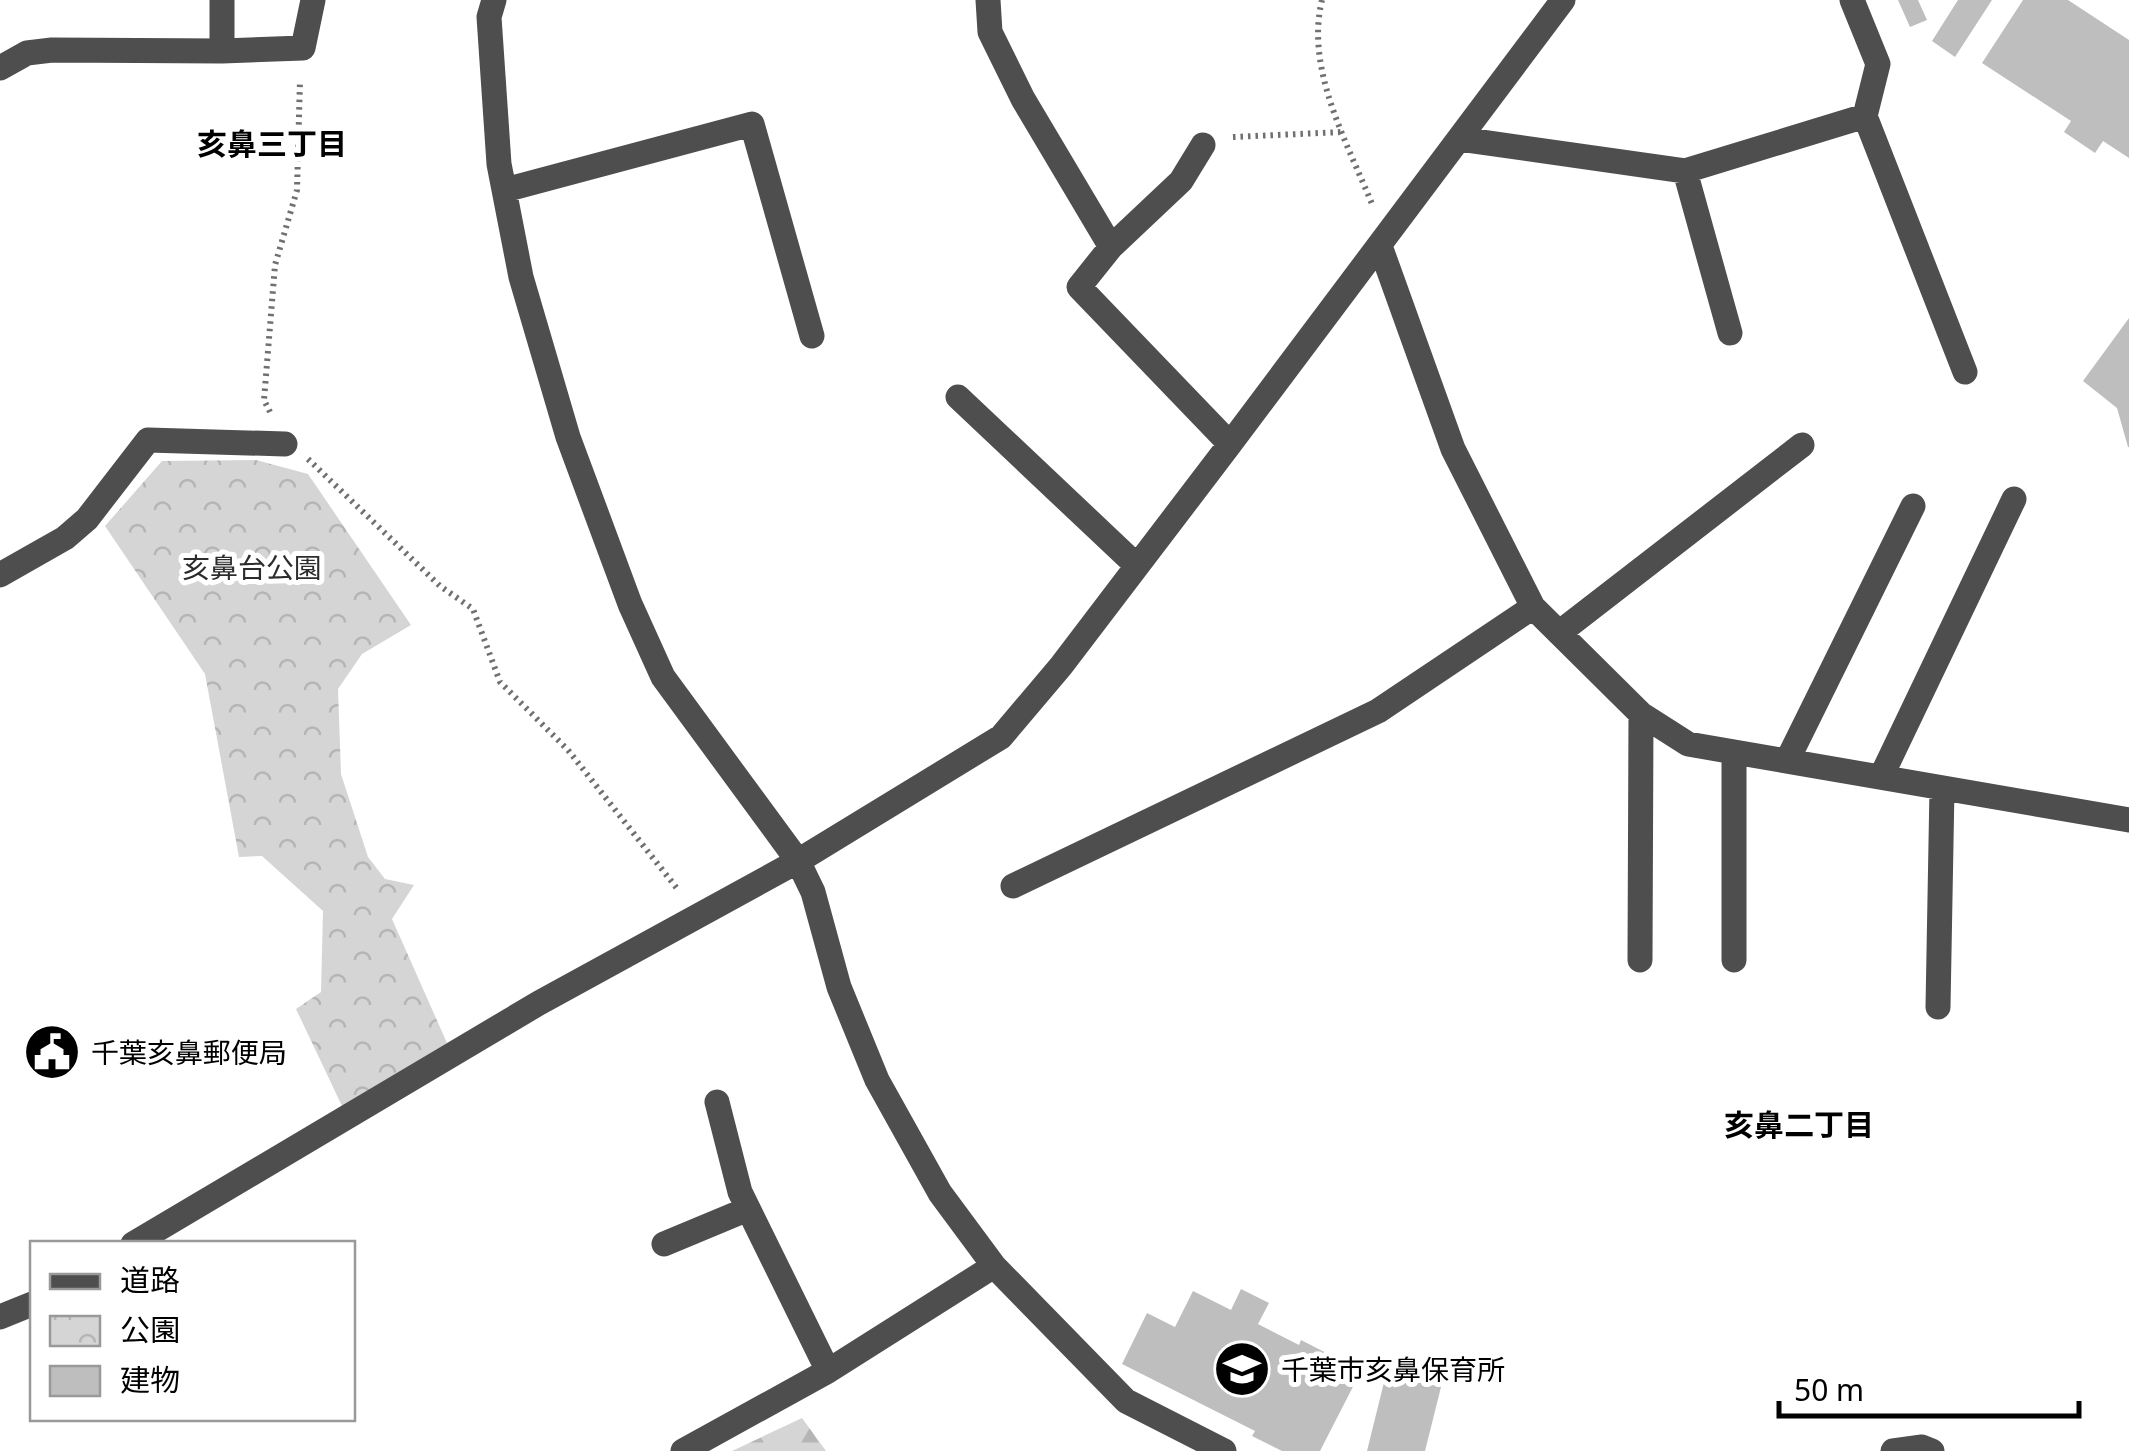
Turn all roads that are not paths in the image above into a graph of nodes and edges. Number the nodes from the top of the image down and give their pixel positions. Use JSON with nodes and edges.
{"nodes":[{"id":1,"x":222,"y":0,"type":"edge"},
{"id":2,"x":313,"y":0,"type":"edge"},
{"id":3,"x":494,"y":0,"type":"edge"},
{"id":4,"x":988,"y":0,"type":"edge"},
{"id":5,"x":1563,"y":0,"type":"edge"},
{"id":6,"x":1852,"y":0,"type":"edge"},
{"id":7,"x":222,"y":51,"type":"junction"},
{"id":8,"x":0,"y":68,"type":"edge"},
{"id":9,"x":1864,"y":116,"type":"junction"},
{"id":10,"x":1460,"y":139,"type":"junction"},
{"id":11,"x":1203,"y":146,"type":"road end"},
{"id":12,"x":1686,"y":170,"type":"junction"},
{"id":13,"x":505,"y":190,"type":"junction"},
{"id":14,"x":1383,"y":242,"type":"junction"},
{"id":15,"x":1111,"y":247,"type":"junction"},
{"id":16,"x":1730,"y":333,"type":"dead end"},
{"id":17,"x":812,"y":336,"type":"dead end"},
{"id":18,"x":1966,"y":372,"type":"dead end"},
{"id":19,"x":958,"y":397,"type":"dead end"},
{"id":20,"x":285,"y":444,"type":"road end"},
{"id":21,"x":1230,"y":444,"type":"junction"},
{"id":22,"x":1802,"y":445,"type":"dead end"},
{"id":23,"x":2014,"y":499,"type":"dead end"},
{"id":24,"x":1913,"y":506,"type":"dead end"},
{"id":25,"x":1137,"y":566,"type":"junction"},
{"id":26,"x":0,"y":574,"type":"edge"},
{"id":27,"x":1533,"y":608,"type":"junction"},
{"id":28,"x":1559,"y":633,"type":"junction"},
{"id":29,"x":1641,"y":714,"type":"junction"},
{"id":30,"x":1734,"y":752,"type":"junction"},
{"id":31,"x":1787,"y":761,"type":"junction"},
{"id":32,"x":1881,"y":777,"type":"junction"},
{"id":33,"x":1942,"y":788,"type":"junction"},
{"id":34,"x":2129,"y":820,"type":"edge"},
{"id":35,"x":798,"y":861,"type":"junction"},
{"id":36,"x":1013,"y":886,"type":"dead end"},
{"id":37,"x":1640,"y":960,"type":"dead end"},
{"id":38,"x":1734,"y":960,"type":"dead end"},
{"id":39,"x":1938,"y":1007,"type":"dead end"},
{"id":40,"x":717,"y":1102,"type":"dead end"},
{"id":41,"x":748,"y":1209,"type":"junction"},
{"id":42,"x":137,"y":1241,"type":"edge"},
{"id":43,"x":664,"y":1244,"type":"dead end"},
{"id":44,"x":994,"y":1266,"type":"junction"},
{"id":45,"x":30,"y":1305,"type":"edge"},
{"id":46,"x":0,"y":1318,"type":"edge"},
{"id":47,"x":828,"y":1372,"type":"junction"},
{"id":48,"x":683,"y":1451,"type":"edge"},
{"id":49,"x":1224,"y":1451,"type":"edge"},
{"id":50,"x":1893,"y":1451,"type":"edge"},
{"id":51,"x":1932,"y":1451,"type":"edge"}],
"edges":[{"from":1,"to":7,"type":"street"},
{"from":2,"to":7,"type":"street"},
{"from":3,"to":13,"type":"street"},
{"from":4,"to":15,"type":"street"},
{"from":5,"to":10,"type":"street"},
{"from":6,"to":9,"type":"street"},
{"from":7,"to":8,"type":"street"},
{"from":9,"to":12,"type":"street"},
{"from":9,"to":18,"type":"street"},
{"from":10,"to":12,"type":"street"},
{"from":10,"to":14,"type":"street"},
{"from":11,"to":15,"type":"street"},
{"from":12,"to":16,"type":"street"},
{"from":13,"to":17,"type":"street"},
{"from":13,"to":35,"type":"street"},
{"from":14,"to":21,"type":"street"},
{"from":14,"to":27,"type":"street"},
{"from":15,"to":21,"type":"street"},
{"from":19,"to":25,"type":"street"},
{"from":20,"to":26,"type":"street"},
{"from":21,"to":25,"type":"street"},
{"from":22,"to":28,"type":"street"},
{"from":23,"to":32,"type":"street"},
{"from":24,"to":31,"type":"street"},
{"from":25,"to":35,"type":"street"},
{"from":27,"to":28,"type":"street"},
{"from":27,"to":36,"type":"street"},
{"from":28,"to":29,"type":"street"},
{"from":29,"to":30,"type":"street"},
{"from":29,"to":37,"type":"street"},
{"from":30,"to":31,"type":"street"},
{"from":30,"to":38,"type":"street"},
{"from":31,"to":32,"type":"street"},
{"from":32,"to":33,"type":"street"},
{"from":33,"to":34,"type":"street"},
{"from":33,"to":39,"type":"street"},
{"from":35,"to":42,"type":"street"},
{"from":35,"to":44,"type":"street"},
{"from":40,"to":41,"type":"street"},
{"from":41,"to":43,"type":"street"},
{"from":41,"to":47,"type":"street"},
{"from":44,"to":47,"type":"street"},
{"from":44,"to":49,"type":"street"},
{"from":45,"to":46,"type":"street"},
{"from":47,"to":48,"type":"street"},
{"from":50,"to":51,"type":"street"}]}
